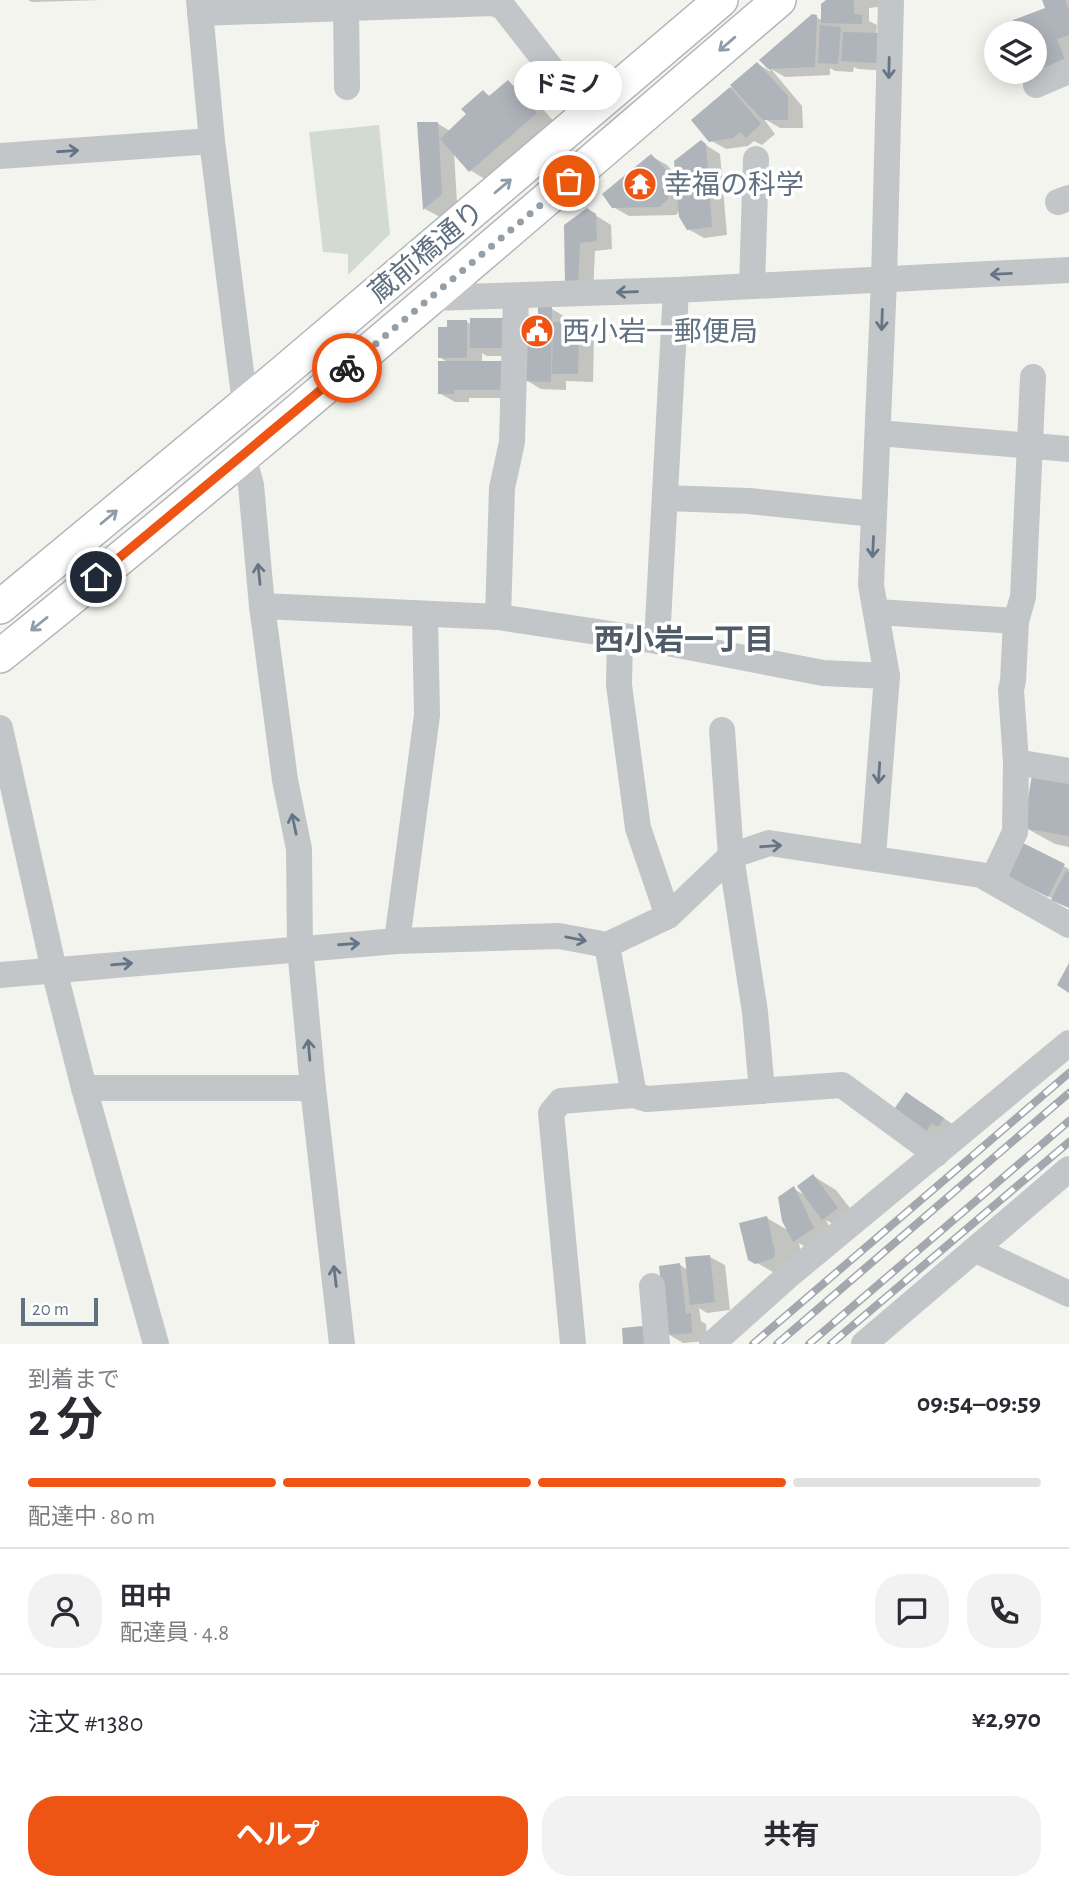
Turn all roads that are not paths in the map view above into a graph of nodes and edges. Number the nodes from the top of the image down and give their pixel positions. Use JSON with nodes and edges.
{"nodes":[{"id":1,"x":721,"y":0,"type":"edge"},
{"id":2,"x":779,"y":0,"type":"edge"},
{"id":3,"x":891,"y":0,"type":"edge"},
{"id":4,"x":494,"y":1,"type":"edge"},
{"id":5,"x":199,"y":7,"type":"edge"},
{"id":6,"x":346,"y":8,"type":"junction"},
{"id":7,"x":1069,"y":71,"type":"edge"},
{"id":8,"x":1036,"y":85,"type":"dead end"},
{"id":9,"x":347,"y":87,"type":"dead end"},
{"id":10,"x":587,"y":114,"type":"junction"},
{"id":11,"x":212,"y":141,"type":"junction"},
{"id":12,"x":0,"y":156,"type":"edge"},
{"id":13,"x":756,"y":159,"type":"dead end"},
{"id":14,"x":1069,"y":270,"type":"edge"},
{"id":15,"x":884,"y":280,"type":"junction"},
{"id":16,"x":752,"y":286,"type":"junction"},
{"id":17,"x":676,"y":290,"type":"junction"},
{"id":18,"x":516,"y":296,"type":"junction"},
{"id":19,"x":432,"y":298,"type":"junction"},
{"id":20,"x":1033,"y":377,"type":"dead end"},
{"id":21,"x":245,"y":404,"type":"junction"},
{"id":22,"x":878,"y":433,"type":"junction"},
{"id":23,"x":1028,"y":445,"type":"junction"},
{"id":24,"x":1069,"y":449,"type":"edge"},
{"id":25,"x":243,"y":456,"type":"junction"},
{"id":26,"x":665,"y":498,"type":"junction"},
{"id":27,"x":874,"y":514,"type":"junction"},
{"id":28,"x":262,"y":606,"type":"junction"},
{"id":29,"x":0,"y":607,"type":"edge"},
{"id":30,"x":877,"y":612,"type":"junction"},
{"id":31,"x":425,"y":614,"type":"junction"},
{"id":32,"x":498,"y":617,"type":"junction"},
{"id":33,"x":1016,"y":621,"type":"junction"},
{"id":34,"x":620,"y":637,"type":"junction"},
{"id":35,"x":657,"y":641,"type":"junction"},
{"id":36,"x":0,"y":656,"type":"edge"},
{"id":37,"x":887,"y":676,"type":"junction"},
{"id":38,"x":0,"y":728,"type":"edge"},
{"id":39,"x":722,"y":730,"type":"dead end"},
{"id":40,"x":1016,"y":762,"type":"junction"},
{"id":41,"x":1069,"y":771,"type":"edge"},
{"id":42,"x":731,"y":856,"type":"junction"},
{"id":43,"x":873,"y":857,"type":"junction"},
{"id":44,"x":993,"y":879,"type":"junction"},
{"id":45,"x":667,"y":916,"type":"junction"},
{"id":46,"x":1069,"y":925,"type":"edge"},
{"id":47,"x":397,"y":941,"type":"junction"},
{"id":48,"x":607,"y":945,"type":"junction"},
{"id":49,"x":300,"y":948,"type":"junction"},
{"id":50,"x":54,"y":970,"type":"junction"},
{"id":51,"x":0,"y":975,"type":"edge"},
{"id":52,"x":1069,"y":1043,"type":"edge"},
{"id":53,"x":84,"y":1088,"type":"junction"},
{"id":54,"x":313,"y":1088,"type":"junction"},
{"id":55,"x":762,"y":1091,"type":"junction"},
{"id":56,"x":634,"y":1095,"type":"junction"},
{"id":57,"x":936,"y":1154,"type":"junction"},
{"id":58,"x":1069,"y":1169,"type":"edge"},
{"id":59,"x":976,"y":1250,"type":"junction"},
{"id":60,"x":652,"y":1286,"type":"dead end"},
{"id":61,"x":1069,"y":1294,"type":"edge"},
{"id":62,"x":156,"y":1344,"type":"edge"},
{"id":63,"x":342,"y":1344,"type":"edge"},
{"id":64,"x":573,"y":1344,"type":"edge"},
{"id":65,"x":657,"y":1344,"type":"edge"},
{"id":66,"x":712,"y":1344,"type":"edge"},
{"id":67,"x":864,"y":1344,"type":"edge"}],
"edges":[{"from":1,"to":10,"type":"main road","name":"蔵前橋通り"},
{"from":2,"to":19,"type":"main road","name":"蔵前橋通り","one_way":true},
{"from":3,"to":15,"type":"street","one_way":true},
{"from":4,"to":6,"type":"street"},
{"from":4,"to":10,"type":"street"},
{"from":5,"to":6,"type":"street"},
{"from":5,"to":11,"type":"street"},
{"from":6,"to":9,"type":"street"},
{"from":7,"to":8,"type":"street"},
{"from":21,"to":10,"type":"main road","name":"蔵前橋通り","one_way":true},
{"from":12,"to":11,"type":"street","one_way":true},
{"from":11,"to":21,"type":"street"},
{"from":13,"to":16,"type":"street"},
{"from":14,"to":15,"type":"street","one_way":true},
{"from":15,"to":16,"type":"street"},
{"from":15,"to":22,"type":"street","one_way":true},
{"from":16,"to":17,"type":"street"},
{"from":17,"to":18,"type":"street","one_way":true},
{"from":17,"to":26,"type":"street"},
{"from":18,"to":19,"type":"street"},
{"from":18,"to":32,"type":"street"},
{"from":19,"to":25,"type":"main road","name":"蔵前橋通り"},
{"from":20,"to":23,"type":"street"},
{"from":29,"to":21,"type":"main road","name":"蔵前橋通り","one_way":true},
{"from":22,"to":23,"type":"street"},
{"from":22,"to":27,"type":"street"},
{"from":23,"to":24,"type":"street"},
{"from":23,"to":33,"type":"street"},
{"from":28,"to":25,"type":"street","one_way":true},
{"from":25,"to":36,"type":"main road","name":"蔵前橋通り","one_way":true},
{"from":26,"to":27,"type":"street"},
{"from":26,"to":35,"type":"street"},
{"from":27,"to":30,"type":"street","one_way":true},
{"from":28,"to":31,"type":"street"},
{"from":49,"to":28,"type":"street","one_way":true},
{"from":30,"to":33,"type":"street"},
{"from":30,"to":37,"type":"street"},
{"from":31,"to":32,"type":"street"},
{"from":31,"to":47,"type":"street"},
{"from":32,"to":34,"type":"street"},
{"from":33,"to":40,"type":"street"},
{"from":34,"to":35,"type":"street"},
{"from":34,"to":45,"type":"street"},
{"from":35,"to":37,"type":"street"},
{"from":37,"to":43,"type":"street","one_way":true},
{"from":38,"to":50,"type":"street"},
{"from":39,"to":42,"type":"street"},
{"from":40,"to":41,"type":"street"},
{"from":40,"to":44,"type":"street"},
{"from":42,"to":43,"type":"street","one_way":true},
{"from":42,"to":45,"type":"street"},
{"from":42,"to":55,"type":"street"},
{"from":43,"to":44,"type":"street"},
{"from":44,"to":46,"type":"street"},
{"from":45,"to":48,"type":"street"},
{"from":47,"to":48,"type":"street","one_way":true},
{"from":49,"to":47,"type":"street","one_way":true},
{"from":48,"to":56,"type":"street"},
{"from":50,"to":49,"type":"street","one_way":true},
{"from":54,"to":49,"type":"street","one_way":true},
{"from":50,"to":51,"type":"street"},
{"from":50,"to":53,"type":"street"},
{"from":52,"to":57,"type":"street"},
{"from":53,"to":54,"type":"street"},
{"from":53,"to":62,"type":"street"},
{"from":63,"to":54,"type":"street","one_way":true},
{"from":55,"to":56,"type":"street"},
{"from":55,"to":57,"type":"street"},
{"from":56,"to":64,"type":"street"},
{"from":57,"to":66,"type":"street"},
{"from":58,"to":59,"type":"street"},
{"from":59,"to":61,"type":"street"},
{"from":59,"to":67,"type":"street"},
{"from":60,"to":65,"type":"street"}]}
